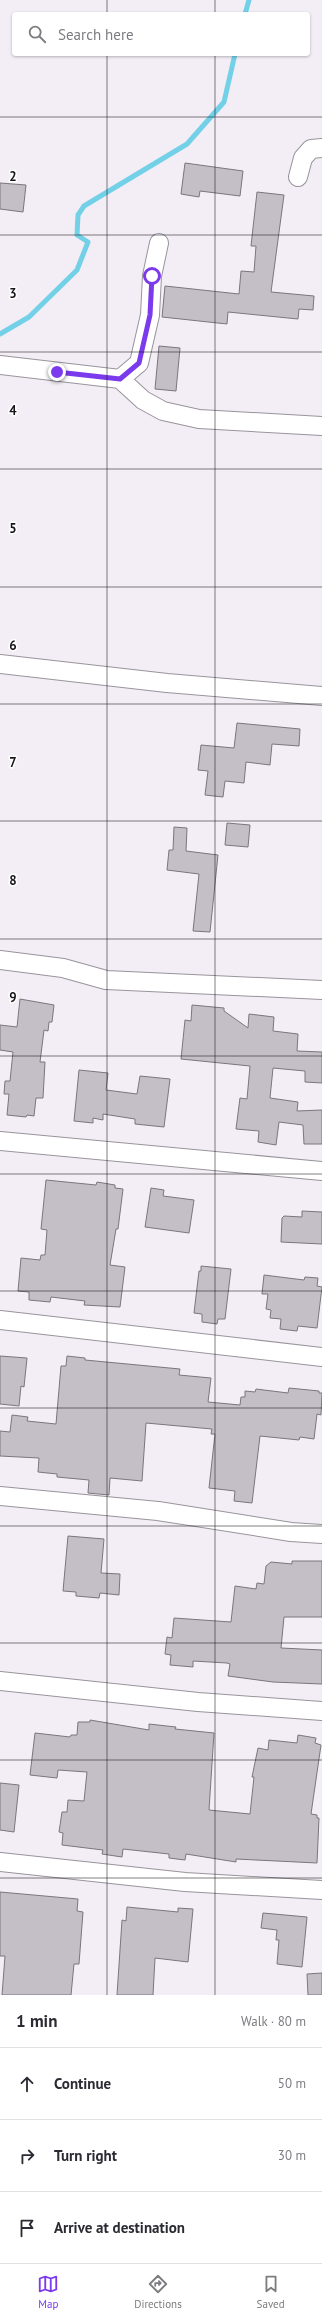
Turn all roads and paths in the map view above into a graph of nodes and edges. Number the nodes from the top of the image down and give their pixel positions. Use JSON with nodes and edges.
{"nodes":[{"id":1,"x":322,"y":148,"type":"edge"},
{"id":2,"x":298,"y":177,"type":"dead end"},
{"id":3,"x":159,"y":243,"type":"dead end"},
{"id":4,"x":0,"y":365,"type":"edge"},
{"id":5,"x":120,"y":379,"type":"junction"},
{"id":6,"x":322,"y":426,"type":"edge"},
{"id":7,"x":0,"y":664,"type":"edge"},
{"id":8,"x":322,"y":696,"type":"edge"},
{"id":9,"x":0,"y":960,"type":"edge"},
{"id":10,"x":322,"y":990,"type":"edge"},
{"id":11,"x":0,"y":1141,"type":"edge"},
{"id":12,"x":322,"y":1171,"type":"edge"},
{"id":13,"x":0,"y":1320,"type":"edge"},
{"id":14,"x":322,"y":1357,"type":"edge"},
{"id":15,"x":0,"y":1496,"type":"edge"},
{"id":16,"x":322,"y":1534,"type":"edge"},
{"id":17,"x":0,"y":1681,"type":"edge"},
{"id":18,"x":322,"y":1711,"type":"edge"},
{"id":19,"x":0,"y":1862,"type":"edge"},
{"id":20,"x":322,"y":1890,"type":"edge"}],
"edges":[{"from":1,"to":2,"type":"street"},
{"from":3,"to":5,"type":"street"},
{"from":4,"to":5,"type":"street"},
{"from":5,"to":6,"type":"street"},
{"from":7,"to":8,"type":"street"},
{"from":9,"to":10,"type":"street"},
{"from":11,"to":12,"type":"street"},
{"from":13,"to":14,"type":"street"},
{"from":15,"to":16,"type":"street"},
{"from":17,"to":18,"type":"street"},
{"from":19,"to":20,"type":"street"}]}
